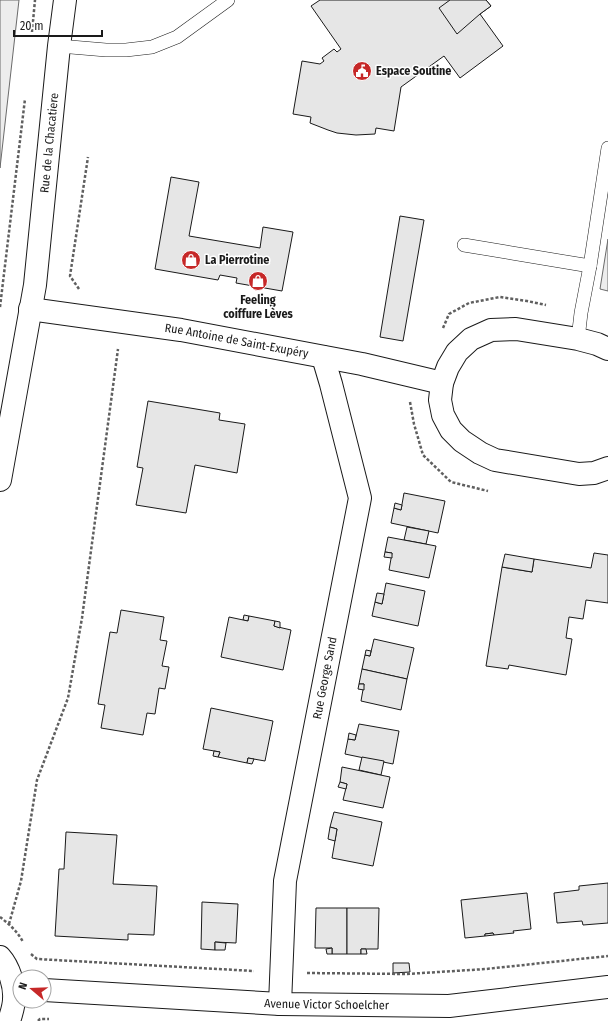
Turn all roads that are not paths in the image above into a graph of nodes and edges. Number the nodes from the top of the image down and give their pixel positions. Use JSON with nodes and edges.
{"nodes":[{"id":1,"x":65,"y":0,"type":"edge"},
{"id":2,"x":228,"y":0,"type":"edge"},
{"id":3,"x":59,"y":46,"type":"junction"},
{"id":4,"x":608,"y":148,"type":"edge"},
{"id":5,"x":464,"y":245,"type":"dead end"},
{"id":6,"x":590,"y":266,"type":"junction"},
{"id":7,"x":30,"y":309,"type":"junction"},
{"id":8,"x":578,"y":339,"type":"junction"},
{"id":9,"x":608,"y":349,"type":"edge"},
{"id":10,"x":323,"y":357,"type":"junction"},
{"id":11,"x":442,"y":383,"type":"junction"},
{"id":12,"x":608,"y":468,"type":"edge"},
{"id":13,"x":0,"y":480,"type":"edge"},
{"id":14,"x":0,"y":957,"type":"edge"},
{"id":15,"x":12,"y":979,"type":"edge"},
{"id":16,"x":608,"y":986,"type":"edge"},
{"id":17,"x":52,"y":990,"type":"edge"},
{"id":18,"x":280,"y":1004,"type":"junction"},
{"id":19,"x":13,"y":1009,"type":"edge"},
{"id":20,"x":327,"y":1013,"type":"edge"},
{"id":21,"x":9,"y":1021,"type":"edge"}],
"edges":[{"from":1,"to":3,"type":"street","name":"Rue de la Chacatiere"},
{"from":2,"to":3,"type":"lane"},
{"from":3,"to":7,"type":"street","name":"Rue de la Chacatiere"},
{"from":4,"to":6,"type":"lane"},
{"from":5,"to":6,"type":"lane"},
{"from":6,"to":8,"type":"lane"},
{"from":7,"to":10,"type":"street","name":"Rue Antoine de Saint-Exupéry"},
{"from":7,"to":13,"type":"street","name":"Rue de la Chacatiere"},
{"from":8,"to":9,"type":"street"},
{"from":8,"to":11,"type":"street"},
{"from":10,"to":11,"type":"street","name":"Rue Antoine de Saint-Exupéry"},
{"from":10,"to":18,"type":"street","name":"Rue George Sand"},
{"from":11,"to":12,"type":"street"},
{"from":14,"to":15,"type":"street"},
{"from":16,"to":20,"type":"street","name":"Avenue Victor Schoelcher"},
{"from":17,"to":18,"type":"street","name":"Avenue Victor Schoelcher"},
{"from":18,"to":20,"type":"street","name":"Avenue Victor Schoelcher"},
{"from":19,"to":21,"type":"street"}]}
